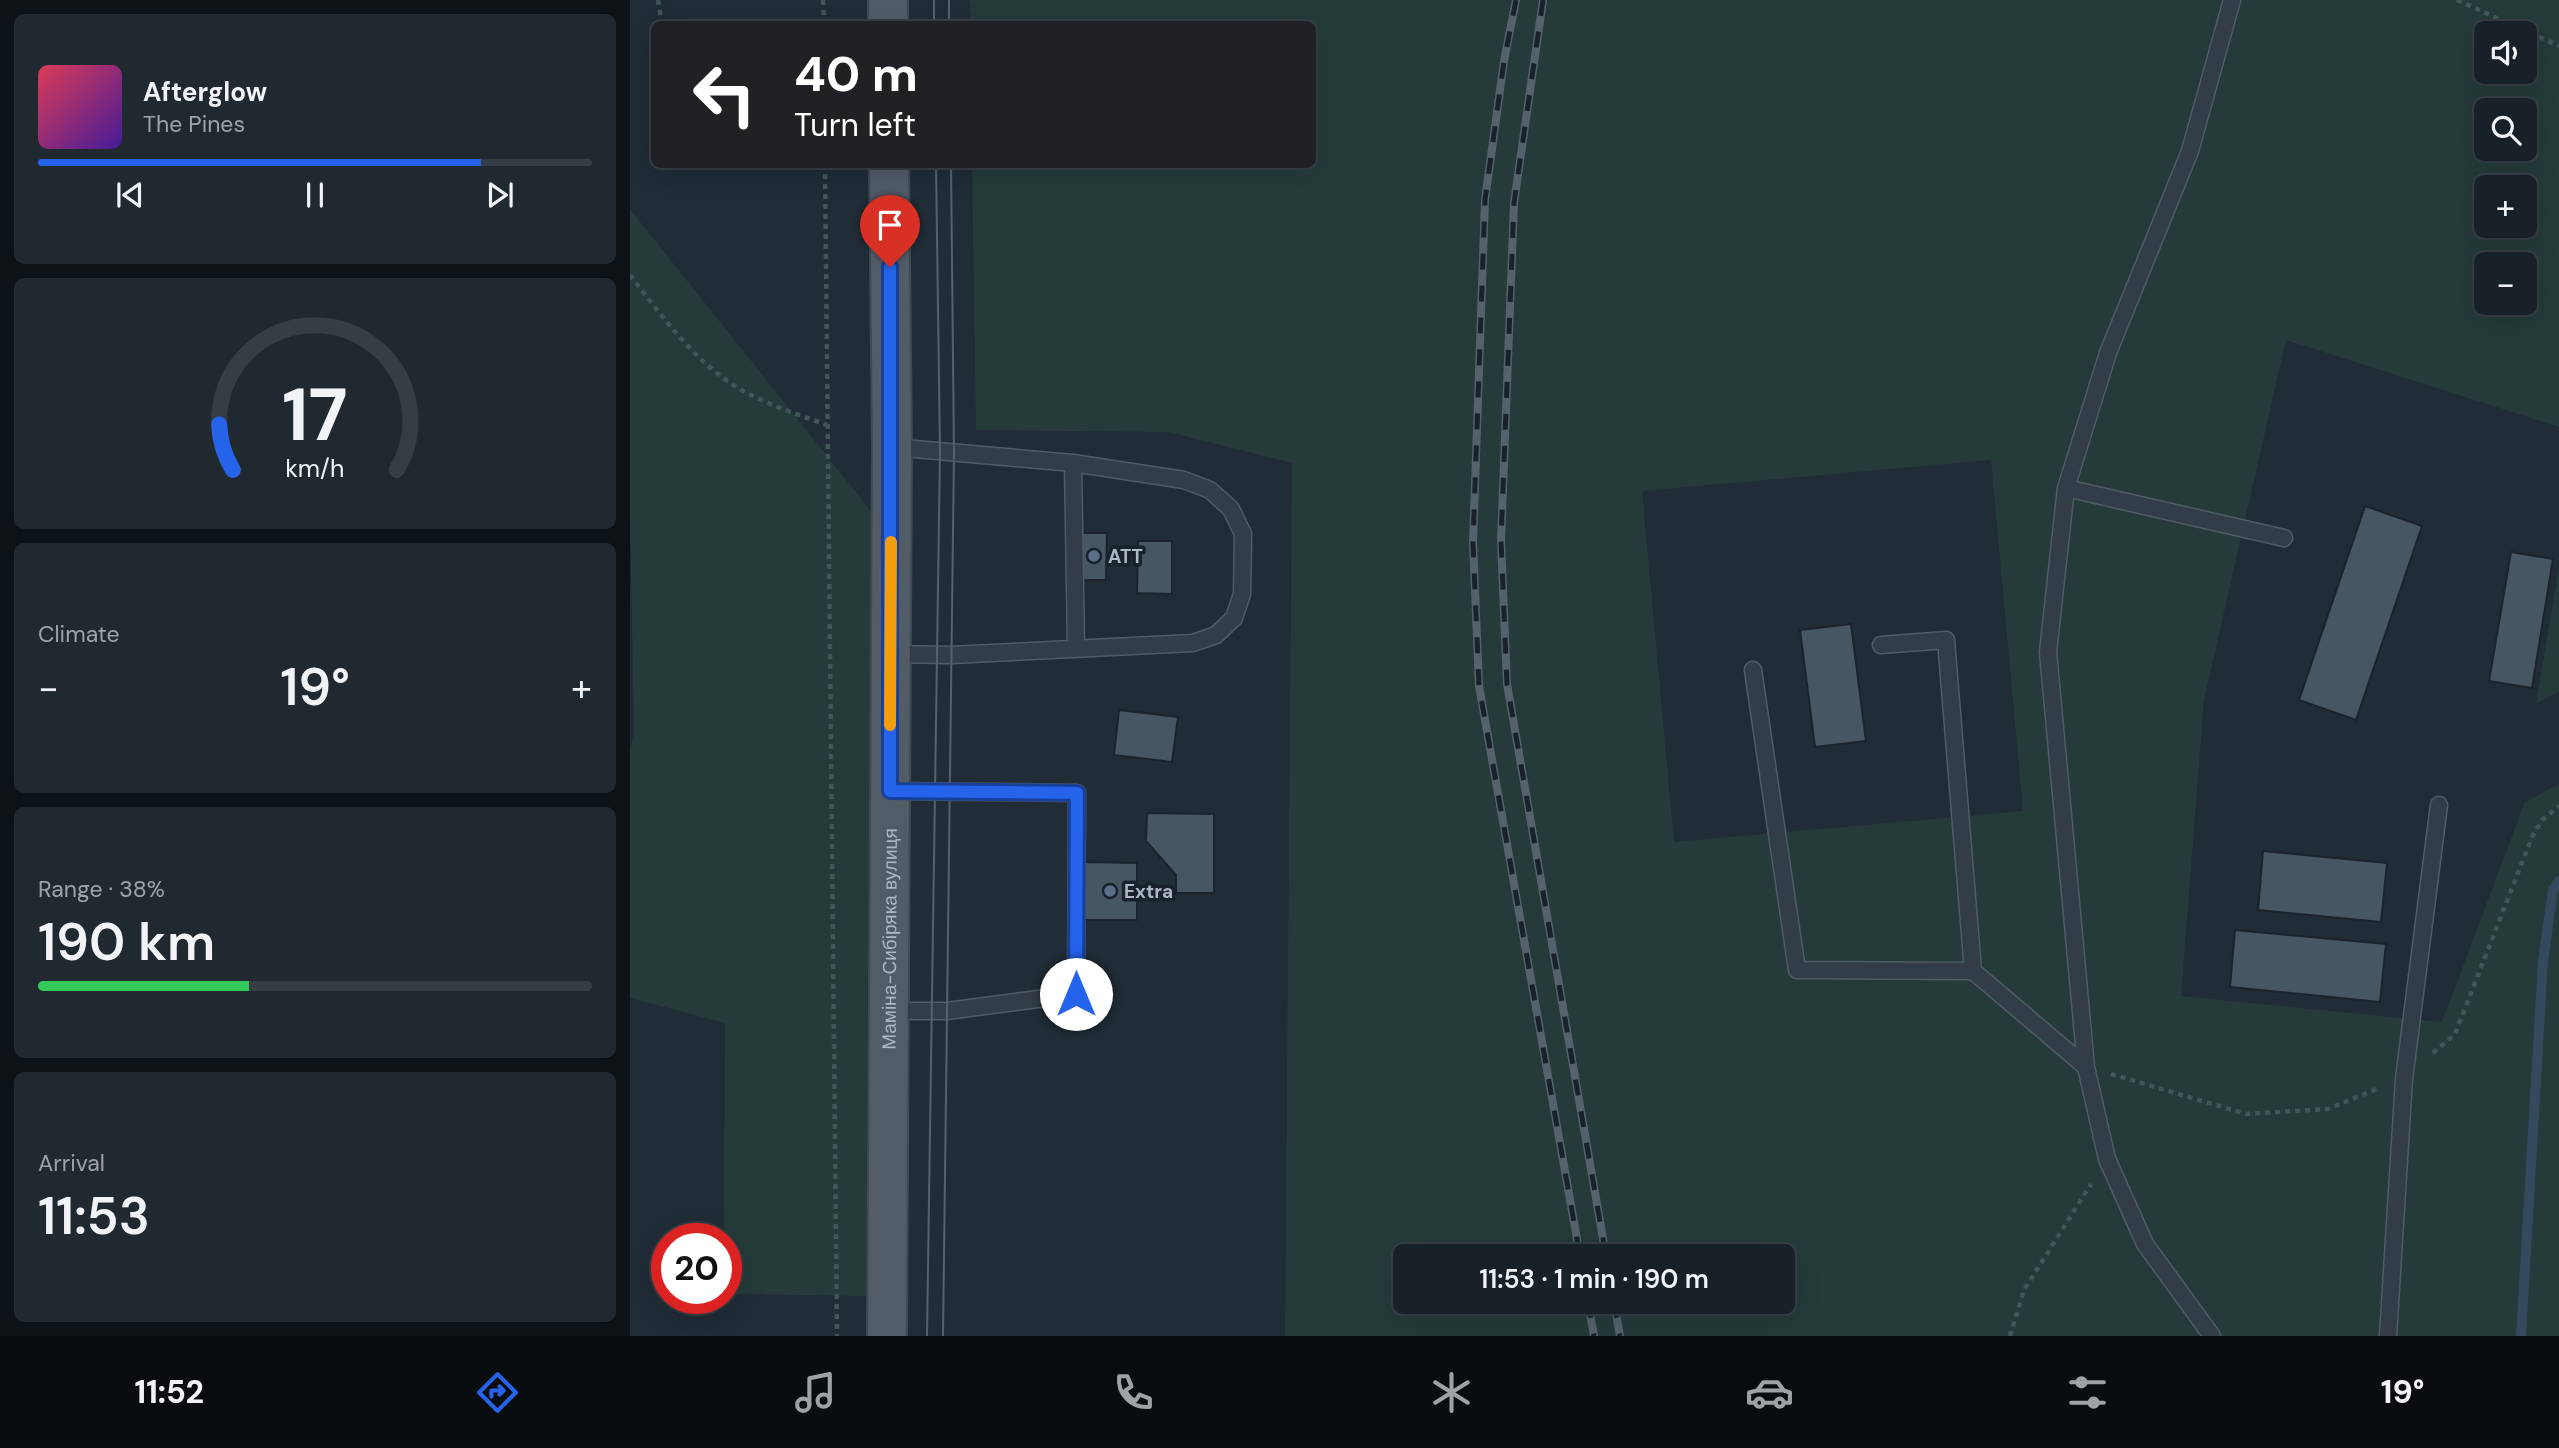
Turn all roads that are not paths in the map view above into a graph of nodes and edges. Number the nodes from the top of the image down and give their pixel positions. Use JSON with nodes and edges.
{"nodes":[{"id":1,"x":888,"y":0,"type":"edge"},
{"id":2,"x":2232,"y":0,"type":"edge"},
{"id":3,"x":888,"y":21,"type":"edge"},
{"id":4,"x":889,"y":168,"type":"edge"},
{"id":5,"x":892,"y":447,"type":"junction"},
{"id":6,"x":1073,"y":463,"type":"junction"},
{"id":7,"x":2066,"y":488,"type":"junction"},
{"id":8,"x":2284,"y":538,"type":"dead end"},
{"id":9,"x":1881,"y":645,"type":"dead end"},
{"id":10,"x":1076,"y":649,"type":"junction"},
{"id":11,"x":890,"y":654,"type":"junction"},
{"id":12,"x":1753,"y":670,"type":"dead end"},
{"id":13,"x":890,"y":791,"type":"junction"},
{"id":14,"x":2439,"y":805,"type":"dead end"},
{"id":15,"x":1973,"y":971,"type":"junction"},
{"id":16,"x":888,"y":1011,"type":"junction"},
{"id":17,"x":2087,"y":1067,"type":"junction"},
{"id":18,"x":887,"y":1336,"type":"edge"},
{"id":19,"x":2212,"y":1336,"type":"edge"},
{"id":20,"x":2388,"y":1336,"type":"edge"}],
"edges":[{"from":1,"to":3,"type":"main road"},
{"from":2,"to":7,"type":"lane"},
{"from":4,"to":5,"type":"main road","name":"Маміна-Сибіряка вулиця"},
{"from":5,"to":6,"type":"lane"},
{"from":5,"to":11,"type":"main road","name":"Маміна-Сибіряка вулиця"},
{"from":6,"to":10,"type":"lane"},
{"from":6,"to":10,"type":"lane"},
{"from":7,"to":8,"type":"lane"},
{"from":7,"to":17,"type":"lane"},
{"from":9,"to":15,"type":"lane"},
{"from":10,"to":11,"type":"lane"},
{"from":11,"to":13,"type":"main road","name":"Маміна-Сибіряка вулиця"},
{"from":12,"to":15,"type":"lane"},
{"from":13,"to":16,"type":"main road","name":"Маміна-Сибіряка вулиця"},
{"from":13,"to":16,"type":"lane"},
{"from":14,"to":20,"type":"lane"},
{"from":15,"to":17,"type":"lane"},
{"from":16,"to":18,"type":"main road","name":"Маміна-Сибіряка вулиця"},
{"from":17,"to":19,"type":"lane"}]}
